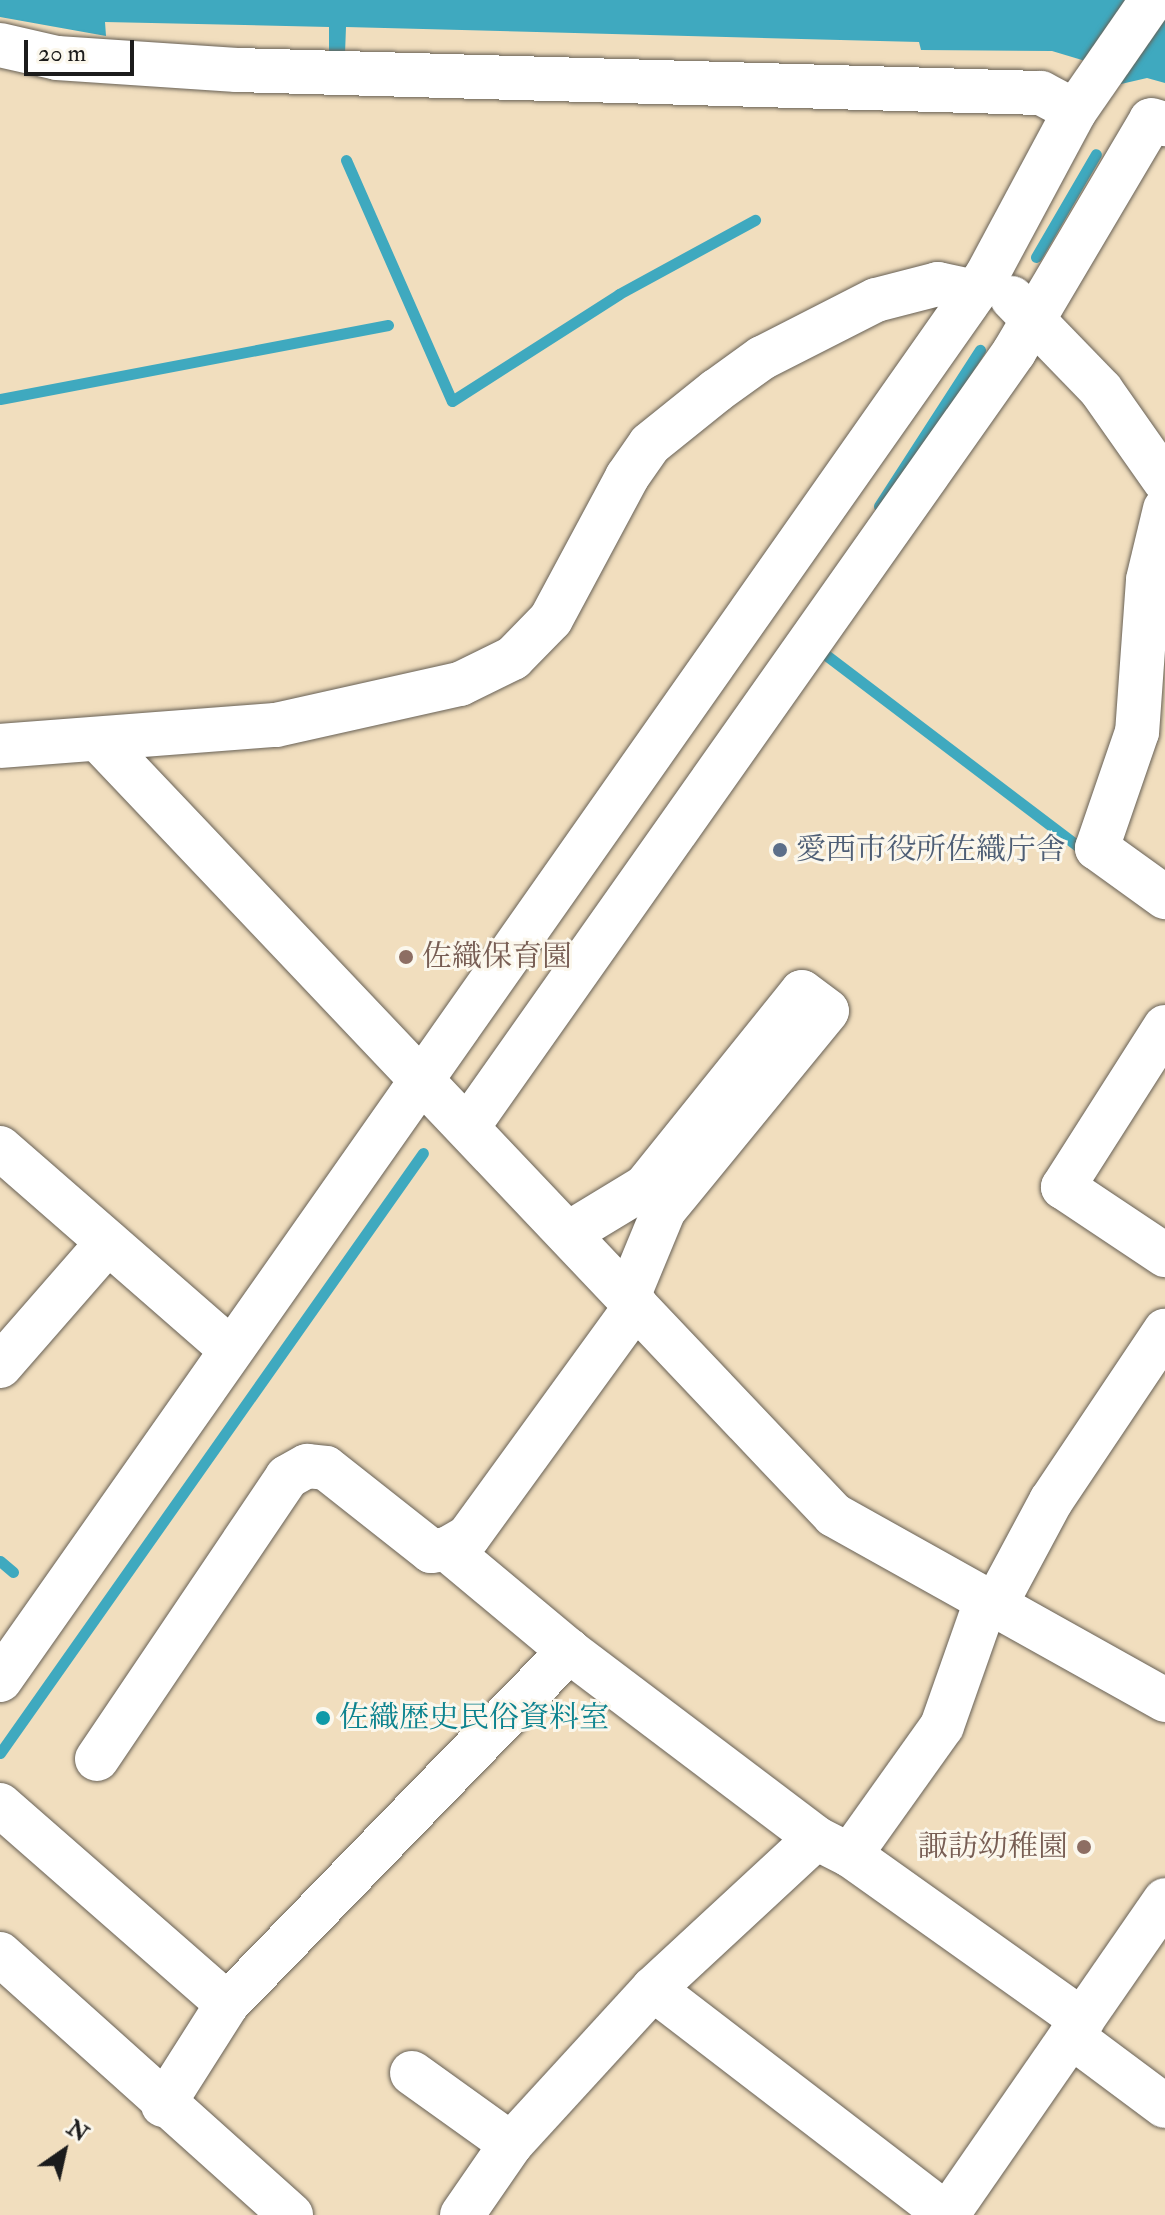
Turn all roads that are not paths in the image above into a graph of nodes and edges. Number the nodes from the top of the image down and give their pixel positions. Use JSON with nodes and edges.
{"nodes":[{"id":1,"x":1152,"y":0,"type":"edge"},
{"id":2,"x":0,"y":45,"type":"edge"},
{"id":3,"x":1079,"y":104,"type":"junction"},
{"id":4,"x":1165,"y":124,"type":"edge"},
{"id":5,"x":981,"y":283,"type":"junction"},
{"id":6,"x":1031,"y":316,"type":"junction"},
{"id":7,"x":1165,"y":481,"type":"edge"},
{"id":8,"x":1165,"y":509,"type":"edge"},
{"id":9,"x":99,"y":740,"type":"junction"},
{"id":10,"x":0,"y":746,"type":"edge"},
{"id":11,"x":1165,"y":897,"type":"edge"},
{"id":12,"x":1165,"y":1027,"type":"edge"},
{"id":13,"x":421,"y":1075,"type":"junction"},
{"id":14,"x":469,"y":1125,"type":"junction"},
{"id":15,"x":0,"y":1148,"type":"edge"},
{"id":16,"x":569,"y":1233,"type":"junction"},
{"id":17,"x":108,"y":1242,"type":"junction"},
{"id":18,"x":1165,"y":1255,"type":"edge"},
{"id":19,"x":632,"y":1301,"type":"junction"},
{"id":20,"x":1165,"y":1331,"type":"edge"},
{"id":21,"x":229,"y":1348,"type":"junction"},
{"id":22,"x":0,"y":1366,"type":"edge"},
{"id":23,"x":447,"y":1549,"type":"junction"},
{"id":24,"x":989,"y":1606,"type":"junction"},
{"id":25,"x":569,"y":1651,"type":"junction"},
{"id":26,"x":0,"y":1680,"type":"edge"},
{"id":27,"x":1165,"y":1700,"type":"edge"},
{"id":28,"x":97,"y":1759,"type":"dead end"},
{"id":29,"x":0,"y":1805,"type":"edge"},
{"id":30,"x":833,"y":1847,"type":"junction"},
{"id":31,"x":1165,"y":1900,"type":"edge"},
{"id":32,"x":0,"y":1954,"type":"edge"},
{"id":33,"x":653,"y":1989,"type":"junction"},
{"id":34,"x":227,"y":2004,"type":"junction"},
{"id":35,"x":1076,"y":2028,"type":"junction"},
{"id":36,"x":412,"y":2073,"type":"dead end"},
{"id":37,"x":163,"y":2105,"type":"junction"},
{"id":38,"x":1165,"y":2106,"type":"edge"},
{"id":39,"x":511,"y":2144,"type":"junction"},
{"id":40,"x":291,"y":2215,"type":"edge"},
{"id":41,"x":462,"y":2215,"type":"edge"},
{"id":42,"x":947,"y":2215,"type":"edge"}],
"edges":[{"from":1,"to":3,"type":"street"},
{"from":2,"to":3,"type":"street"},
{"from":3,"to":5,"type":"street"},
{"from":4,"to":6,"type":"street"},
{"from":5,"to":6,"type":"street"},
{"from":5,"to":9,"type":"street"},
{"from":5,"to":13,"type":"street"},
{"from":6,"to":7,"type":"street"},
{"from":6,"to":14,"type":"street"},
{"from":8,"to":11,"type":"street"},
{"from":9,"to":10,"type":"street"},
{"from":9,"to":13,"type":"street"},
{"from":12,"to":18,"type":"street"},
{"from":13,"to":14,"type":"street"},
{"from":13,"to":21,"type":"street"},
{"from":14,"to":16,"type":"street"},
{"from":15,"to":17,"type":"street"},
{"from":16,"to":19,"type":"street"},
{"from":16,"to":19,"type":"street"},
{"from":17,"to":21,"type":"street"},
{"from":17,"to":22,"type":"street"},
{"from":19,"to":23,"type":"street"},
{"from":19,"to":24,"type":"street"},
{"from":20,"to":24,"type":"street"},
{"from":21,"to":26,"type":"street"},
{"from":23,"to":25,"type":"street"},
{"from":23,"to":28,"type":"street"},
{"from":24,"to":27,"type":"street"},
{"from":24,"to":30,"type":"street"},
{"from":25,"to":30,"type":"street"},
{"from":25,"to":34,"type":"street"},
{"from":29,"to":34,"type":"street"},
{"from":30,"to":33,"type":"street"},
{"from":30,"to":35,"type":"street"},
{"from":31,"to":35,"type":"street"},
{"from":32,"to":37,"type":"street"},
{"from":33,"to":39,"type":"street"},
{"from":33,"to":42,"type":"street"},
{"from":34,"to":37,"type":"street"},
{"from":35,"to":38,"type":"street"},
{"from":35,"to":42,"type":"street"},
{"from":36,"to":39,"type":"street"},
{"from":37,"to":40,"type":"street"},
{"from":39,"to":41,"type":"street"}]}
